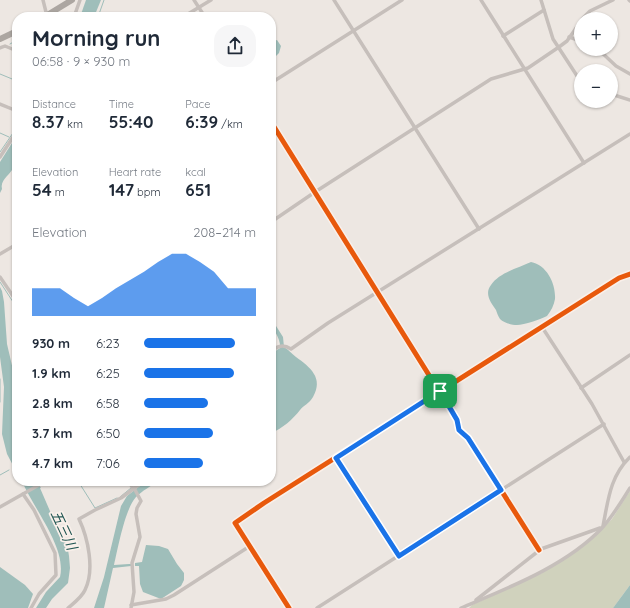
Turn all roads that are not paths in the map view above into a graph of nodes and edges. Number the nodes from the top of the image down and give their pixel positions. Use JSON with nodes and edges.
{"nodes":[{"id":1,"x":43,"y":0,"type":"edge"},
{"id":2,"x":72,"y":0,"type":"edge"},
{"id":3,"x":80,"y":0,"type":"edge"},
{"id":4,"x":194,"y":0,"type":"edge"},
{"id":5,"x":211,"y":0,"type":"edge"},
{"id":6,"x":334,"y":0,"type":"edge"},
{"id":7,"x":402,"y":0,"type":"edge"},
{"id":8,"x":481,"y":0,"type":"edge"},
{"id":9,"x":541,"y":0,"type":"edge"},
{"id":10,"x":613,"y":0,"type":"edge"},
{"id":11,"x":199,"y":7,"type":"junction"},
{"id":12,"x":544,"y":10,"type":"junction"},
{"id":13,"x":45,"y":12,"type":"edge"},
{"id":14,"x":52,"y":12,"type":"edge"},
{"id":15,"x":76,"y":12,"type":"edge"},
{"id":16,"x":191,"y":12,"type":"edge"},
{"id":17,"x":202,"y":12,"type":"edge"},
{"id":18,"x":589,"y":12,"type":"edge"},
{"id":19,"x":354,"y":31,"type":"junction"},
{"id":20,"x":574,"y":31,"type":"edge"},
{"id":21,"x":12,"y":33,"type":"edge"},
{"id":22,"x":503,"y":36,"type":"junction"},
{"id":23,"x":569,"y":38,"type":"junction"},
{"id":24,"x":0,"y":39,"type":"edge"},
{"id":25,"x":574,"y":39,"type":"edge"},
{"id":26,"x":0,"y":48,"type":"edge"},
{"id":27,"x":559,"y":48,"type":"junction"},
{"id":28,"x":12,"y":49,"type":"edge"},
{"id":29,"x":605,"y":56,"type":"edge"},
{"id":30,"x":525,"y":69,"type":"junction"},
{"id":31,"x":574,"y":71,"type":"edge"},
{"id":32,"x":630,"y":74,"type":"edge"},
{"id":33,"x":276,"y":80,"type":"edge"},
{"id":34,"x":618,"y":96,"type":"edge"},
{"id":35,"x":630,"y":100,"type":"edge"},
{"id":36,"x":0,"y":104,"type":"edge"},
{"id":37,"x":12,"y":109,"type":"edge"},
{"id":38,"x":415,"y":128,"type":"junction"},
{"id":39,"x":276,"y":130,"type":"edge"},
{"id":40,"x":630,"y":134,"type":"edge"},
{"id":41,"x":12,"y":138,"type":"edge"},
{"id":42,"x":0,"y":156,"type":"edge"},
{"id":43,"x":584,"y":163,"type":"junction"},
{"id":44,"x":315,"y":192,"type":"junction"},
{"id":45,"x":276,"y":219,"type":"edge"},
{"id":46,"x":478,"y":229,"type":"junction"},
{"id":47,"x":12,"y":247,"type":"edge"},
{"id":48,"x":0,"y":254,"type":"edge"},
{"id":49,"x":630,"y":274,"type":"edge"},
{"id":50,"x":0,"y":277,"type":"edge"},
{"id":51,"x":378,"y":292,"type":"junction"},
{"id":52,"x":12,"y":295,"type":"edge"},
{"id":53,"x":542,"y":327,"type":"junction"},
{"id":54,"x":276,"y":349,"type":"edge"},
{"id":55,"x":630,"y":355,"type":"edge"},
{"id":56,"x":581,"y":388,"type":"junction"},
{"id":57,"x":440,"y":391,"type":"junction"},
{"id":58,"x":604,"y":424,"type":"junction"},
{"id":59,"x":630,"y":457,"type":"edge"},
{"id":60,"x":336,"y":458,"type":"junction"},
{"id":61,"x":624,"y":462,"type":"junction"},
{"id":62,"x":37,"y":486,"type":"edge"},
{"id":63,"x":137,"y":486,"type":"edge"},
{"id":64,"x":134,"y":488,"type":"junction"},
{"id":65,"x":630,"y":488,"type":"edge"},
{"id":66,"x":501,"y":490,"type":"junction"},
{"id":67,"x":23,"y":494,"type":"junction"},
{"id":68,"x":0,"y":507,"type":"edge"},
{"id":69,"x":603,"y":527,"type":"junction"},
{"id":70,"x":250,"y":546,"type":"junction"},
{"id":71,"x":539,"y":550,"type":"junction"},
{"id":72,"x":399,"y":556,"type":"junction"},
{"id":73,"x":472,"y":603,"type":"junction"},
{"id":74,"x":131,"y":607,"type":"edge"},
{"id":75,"x":31,"y":608,"type":"edge"},
{"id":76,"x":68,"y":608,"type":"edge"},
{"id":77,"x":289,"y":608,"type":"edge"},
{"id":78,"x":317,"y":608,"type":"edge"},
{"id":79,"x":461,"y":608,"type":"edge"}],
"edges":[{"from":1,"to":13,"type":"street"},
{"from":2,"to":14,"type":"highway"},
{"from":3,"to":15,"type":"street"},
{"from":4,"to":11,"type":"street"},
{"from":5,"to":11,"type":"street"},
{"from":6,"to":19,"type":"street"},
{"from":7,"to":19,"type":"street"},
{"from":8,"to":22,"type":"street"},
{"from":9,"to":12,"type":"street"},
{"from":10,"to":18,"type":"street"},
{"from":11,"to":16,"type":"street"},
{"from":11,"to":17,"type":"street"},
{"from":12,"to":22,"type":"street"},
{"from":12,"to":27,"type":"street"},
{"from":19,"to":33,"type":"street"},
{"from":19,"to":38,"type":"street"},
{"from":20,"to":23,"type":"street"},
{"from":21,"to":24,"type":"highway"},
{"from":22,"to":30,"type":"street"},
{"from":23,"to":25,"type":"street"},
{"from":23,"to":27,"type":"street"},
{"from":26,"to":28,"type":"street"},
{"from":27,"to":30,"type":"street"},
{"from":27,"to":31,"type":"street"},
{"from":29,"to":32,"type":"street"},
{"from":30,"to":38,"type":"street"},
{"from":30,"to":43,"type":"street"},
{"from":34,"to":35,"type":"street"},
{"from":36,"to":37,"type":"street"},
{"from":38,"to":44,"type":"street"},
{"from":38,"to":46,"type":"street"},
{"from":39,"to":44,"type":"street"},
{"from":40,"to":43,"type":"street"},
{"from":41,"to":42,"type":"street"},
{"from":43,"to":46,"type":"street"},
{"from":44,"to":45,"type":"street"},
{"from":44,"to":51,"type":"street"},
{"from":46,"to":51,"type":"street"},
{"from":47,"to":48,"type":"street"},
{"from":49,"to":53,"type":"street"},
{"from":50,"to":52,"type":"street"},
{"from":51,"to":54,"type":"street"},
{"from":51,"to":57,"type":"street"},
{"from":53,"to":56,"type":"street"},
{"from":53,"to":57,"type":"street"},
{"from":55,"to":56,"type":"street"},
{"from":56,"to":58,"type":"street"},
{"from":57,"to":60,"type":"street"},
{"from":57,"to":66,"type":"street"},
{"from":58,"to":61,"type":"street"},
{"from":58,"to":66,"type":"street"},
{"from":59,"to":61,"type":"street"},
{"from":60,"to":70,"type":"street"},
{"from":60,"to":72,"type":"street"},
{"from":61,"to":69,"type":"street"},
{"from":62,"to":67,"type":"street"},
{"from":63,"to":64,"type":"street"},
{"from":64,"to":74,"type":"street"},
{"from":64,"to":76,"type":"street"},
{"from":65,"to":69,"type":"street"},
{"from":66,"to":71,"type":"street"},
{"from":66,"to":72,"type":"street"},
{"from":67,"to":68,"type":"street"},
{"from":67,"to":75,"type":"street"},
{"from":69,"to":71,"type":"street"},
{"from":69,"to":73,"type":"street"},
{"from":70,"to":74,"type":"street"},
{"from":70,"to":77,"type":"street"},
{"from":71,"to":73,"type":"street"},
{"from":72,"to":78,"type":"street"},
{"from":73,"to":79,"type":"street"}]}
